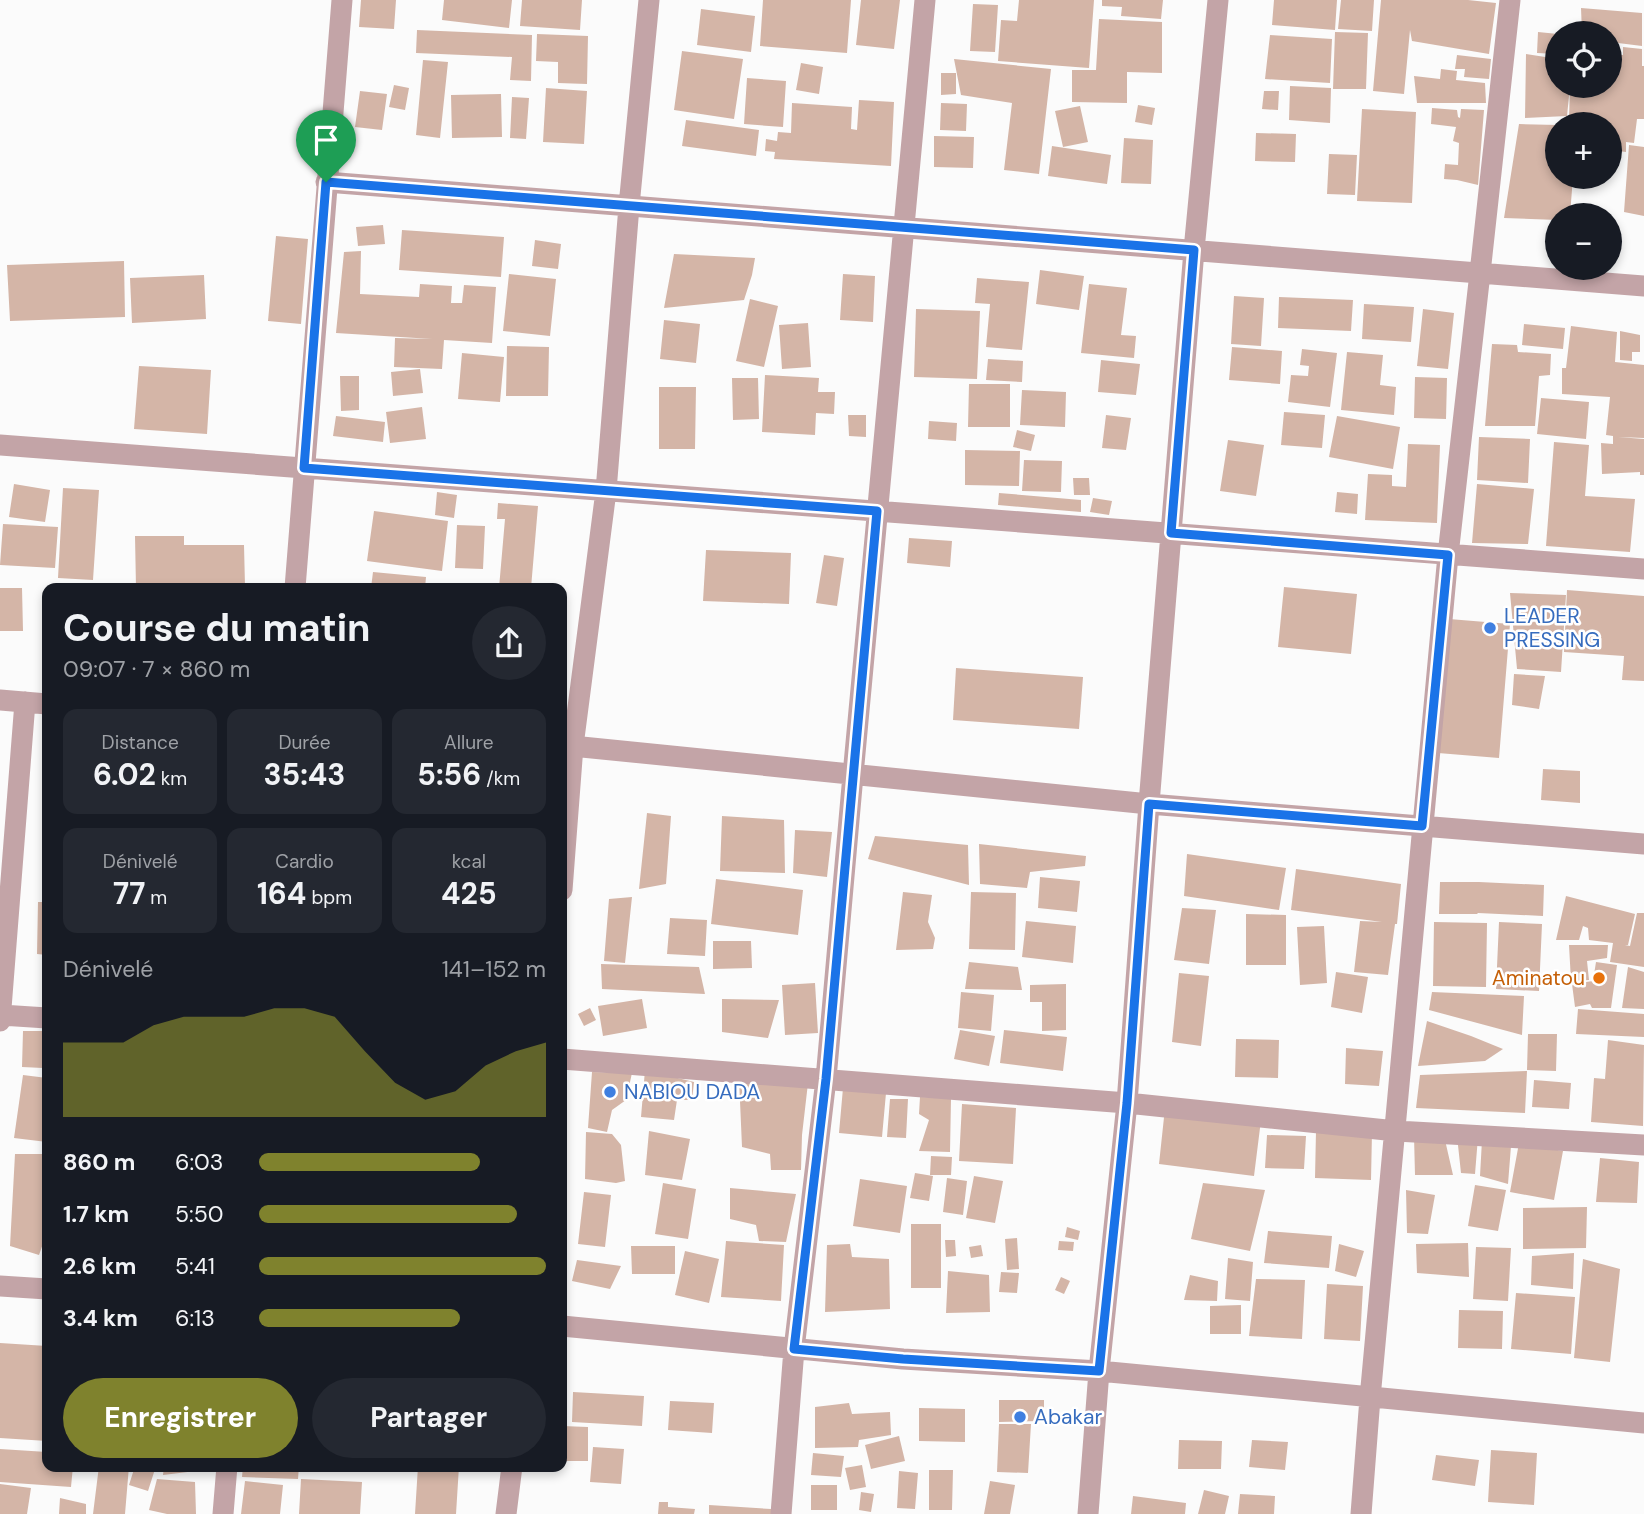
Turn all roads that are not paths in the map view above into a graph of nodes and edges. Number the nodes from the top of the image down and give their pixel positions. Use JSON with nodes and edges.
{"nodes":[{"id":1,"x":342,"y":0,"type":"edge"},
{"id":2,"x":649,"y":0,"type":"edge"},
{"id":3,"x":925,"y":0,"type":"edge"},
{"id":4,"x":1218,"y":0,"type":"edge"},
{"id":5,"x":1510,"y":0,"type":"edge"},
{"id":6,"x":326,"y":182,"type":"junction"},
{"id":7,"x":629,"y":206,"type":"junction"},
{"id":8,"x":904,"y":228,"type":"junction"},
{"id":9,"x":1194,"y":250,"type":"junction"},
{"id":10,"x":1480,"y":273,"type":"junction"},
{"id":11,"x":1644,"y":286,"type":"edge"},
{"id":12,"x":0,"y":445,"type":"edge"},
{"id":13,"x":304,"y":468,"type":"junction"},
{"id":14,"x":606,"y":491,"type":"junction"},
{"id":15,"x":877,"y":511,"type":"junction"},
{"id":16,"x":1171,"y":533,"type":"junction"},
{"id":17,"x":1448,"y":555,"type":"junction"},
{"id":18,"x":1644,"y":569,"type":"edge"},
{"id":19,"x":295,"y":583,"type":"edge"},
{"id":20,"x":0,"y":700,"type":"edge"},
{"id":21,"x":25,"y":702,"type":"junction"},
{"id":22,"x":42,"y":704,"type":"edge"},
{"id":23,"x":568,"y":746,"type":"edge"},
{"id":24,"x":567,"y":770,"type":"edge"},
{"id":25,"x":853,"y":775,"type":"junction"},
{"id":26,"x":1149,"y":804,"type":"junction"},
{"id":27,"x":1422,"y":826,"type":"junction"},
{"id":28,"x":1644,"y":844,"type":"edge"},
{"id":29,"x":1,"y":1015,"type":"edge"},
{"id":30,"x":42,"y":1018,"type":"edge"},
{"id":31,"x":0,"y":1021,"type":"edge"},
{"id":32,"x":567,"y":1059,"type":"edge"},
{"id":33,"x":826,"y":1079,"type":"junction"},
{"id":34,"x":1127,"y":1103,"type":"junction"},
{"id":35,"x":1396,"y":1131,"type":"junction"},
{"id":36,"x":1644,"y":1145,"type":"edge"},
{"id":37,"x":0,"y":1286,"type":"edge"},
{"id":38,"x":42,"y":1289,"type":"edge"},
{"id":39,"x":567,"y":1326,"type":"edge"},
{"id":40,"x":794,"y":1349,"type":"junction"},
{"id":41,"x":1099,"y":1371,"type":"junction"},
{"id":42,"x":1370,"y":1398,"type":"junction"},
{"id":43,"x":1644,"y":1423,"type":"edge"},
{"id":44,"x":226,"y":1472,"type":"edge"},
{"id":45,"x":511,"y":1472,"type":"edge"},
{"id":46,"x":223,"y":1514,"type":"edge"},
{"id":47,"x":506,"y":1514,"type":"edge"},
{"id":48,"x":781,"y":1514,"type":"edge"},
{"id":49,"x":1088,"y":1514,"type":"edge"},
{"id":50,"x":1361,"y":1514,"type":"edge"}],
"edges":[{"from":1,"to":6,"type":"street"},
{"from":2,"to":7,"type":"street"},
{"from":3,"to":8,"type":"street"},
{"from":4,"to":9,"type":"street"},
{"from":5,"to":10,"type":"street"},
{"from":6,"to":7,"type":"street"},
{"from":6,"to":13,"type":"street"},
{"from":7,"to":8,"type":"street"},
{"from":7,"to":14,"type":"street"},
{"from":8,"to":9,"type":"street"},
{"from":8,"to":15,"type":"street"},
{"from":9,"to":10,"type":"street"},
{"from":9,"to":16,"type":"street"},
{"from":10,"to":11,"type":"street"},
{"from":10,"to":17,"type":"street"},
{"from":12,"to":13,"type":"street"},
{"from":13,"to":14,"type":"street"},
{"from":13,"to":19,"type":"street"},
{"from":14,"to":15,"type":"street"},
{"from":14,"to":23,"type":"street"},
{"from":15,"to":16,"type":"street"},
{"from":15,"to":25,"type":"street"},
{"from":16,"to":17,"type":"street"},
{"from":16,"to":26,"type":"street"},
{"from":17,"to":18,"type":"street"},
{"from":17,"to":27,"type":"street"},
{"from":20,"to":21,"type":"street"},
{"from":21,"to":22,"type":"street"},
{"from":21,"to":29,"type":"street"},
{"from":23,"to":24,"type":"street"},
{"from":23,"to":25,"type":"street"},
{"from":25,"to":26,"type":"street"},
{"from":25,"to":33,"type":"street"},
{"from":26,"to":27,"type":"street"},
{"from":26,"to":34,"type":"street"},
{"from":27,"to":28,"type":"street"},
{"from":27,"to":35,"type":"street"},
{"from":29,"to":30,"type":"street"},
{"from":29,"to":31,"type":"street"},
{"from":32,"to":33,"type":"street"},
{"from":33,"to":34,"type":"street"},
{"from":33,"to":40,"type":"street"},
{"from":34,"to":35,"type":"street"},
{"from":34,"to":41,"type":"street"},
{"from":35,"to":36,"type":"street"},
{"from":35,"to":42,"type":"street"},
{"from":37,"to":38,"type":"street"},
{"from":39,"to":40,"type":"street"},
{"from":40,"to":41,"type":"street"},
{"from":40,"to":48,"type":"street"},
{"from":41,"to":42,"type":"street"},
{"from":41,"to":49,"type":"street"},
{"from":42,"to":43,"type":"street"},
{"from":42,"to":50,"type":"street"},
{"from":44,"to":46,"type":"street"},
{"from":45,"to":47,"type":"street"}]}
